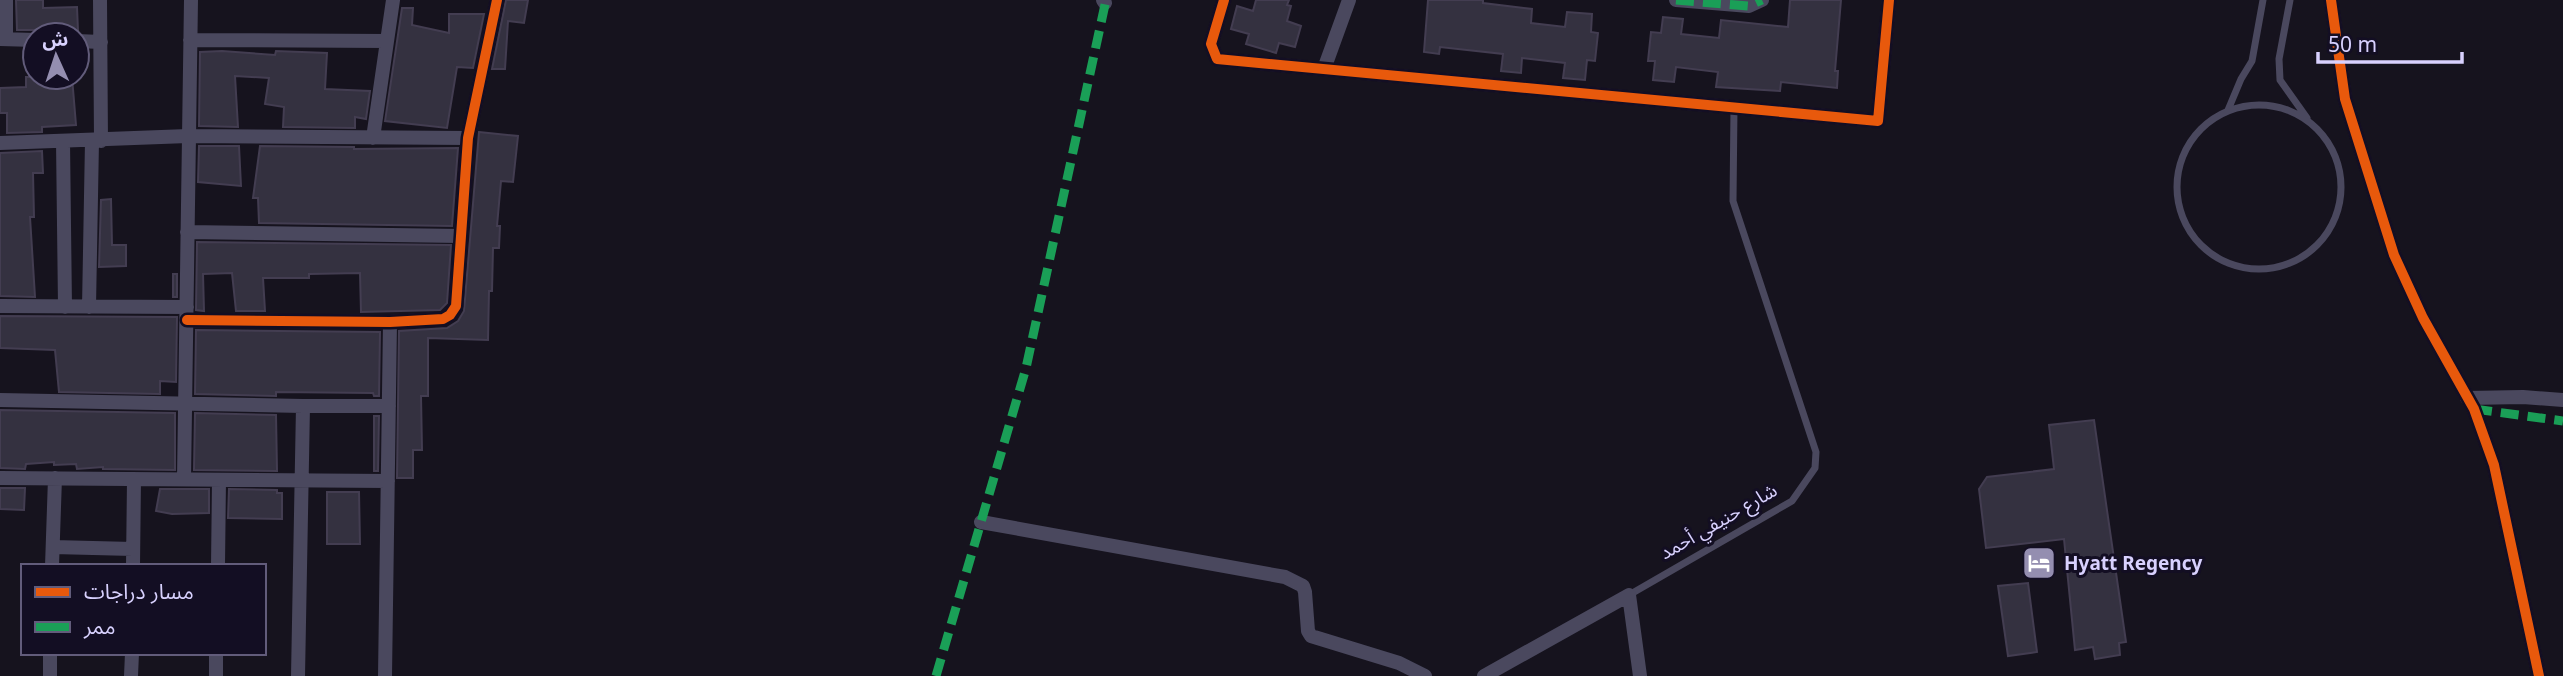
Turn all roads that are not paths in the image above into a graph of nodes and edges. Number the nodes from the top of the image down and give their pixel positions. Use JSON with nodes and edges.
{"nodes":[{"id":1,"x":6,"y":0,"type":"edge"},
{"id":2,"x":100,"y":0,"type":"edge"},
{"id":3,"x":191,"y":0,"type":"edge"},
{"id":4,"x":393,"y":0,"type":"edge"},
{"id":5,"x":497,"y":0,"type":"edge"},
{"id":6,"x":1224,"y":0,"type":"edge"},
{"id":7,"x":1349,"y":0,"type":"edge"},
{"id":8,"x":1676,"y":0,"type":"edge"},
{"id":9,"x":1762,"y":0,"type":"edge"},
{"id":10,"x":1889,"y":0,"type":"edge"},
{"id":11,"x":2263,"y":0,"type":"edge"},
{"id":12,"x":2290,"y":0,"type":"edge"},
{"id":13,"x":2331,"y":0,"type":"edge"},
{"id":14,"x":3,"y":39,"type":"edge"},
{"id":15,"x":21,"y":40,"type":"edge"},
{"id":16,"x":190,"y":40,"type":"junction"},
{"id":17,"x":387,"y":41,"type":"junction"},
{"id":18,"x":91,"y":42,"type":"edge"},
{"id":19,"x":101,"y":42,"type":"junction"},
{"id":20,"x":1324,"y":69,"type":"junction"},
{"id":21,"x":1734,"y":107,"type":"junction"},
{"id":22,"x":2228,"y":110,"type":"junction"},
{"id":23,"x":2310,"y":121,"type":"junction"},
{"id":24,"x":188,"y":136,"type":"junction"},
{"id":25,"x":373,"y":138,"type":"junction"},
{"id":26,"x":468,"y":138,"type":"junction"},
{"id":27,"x":63,"y":141,"type":"junction"},
{"id":28,"x":97,"y":141,"type":"junction"},
{"id":29,"x":0,"y":143,"type":"edge"},
{"id":30,"x":187,"y":232,"type":"junction"},
{"id":31,"x":460,"y":236,"type":"junction"},
{"id":32,"x":0,"y":306,"type":"edge"},
{"id":33,"x":65,"y":307,"type":"junction"},
{"id":34,"x":89,"y":307,"type":"junction"},
{"id":35,"x":187,"y":314,"type":"junction"},
{"id":36,"x":390,"y":322,"type":"junction"},
{"id":37,"x":2467,"y":398,"type":"junction"},
{"id":38,"x":0,"y":400,"type":"edge"},
{"id":39,"x":2563,"y":400,"type":"edge"},
{"id":40,"x":186,"y":404,"type":"junction"},
{"id":41,"x":389,"y":406,"type":"junction"},
{"id":42,"x":303,"y":407,"type":"junction"},
{"id":43,"x":0,"y":478,"type":"edge"},
{"id":44,"x":55,"y":478,"type":"junction"},
{"id":45,"x":134,"y":479,"type":"junction"},
{"id":46,"x":184,"y":479,"type":"junction"},
{"id":47,"x":219,"y":480,"type":"junction"},
{"id":48,"x":302,"y":481,"type":"junction"},
{"id":49,"x":388,"y":481,"type":"junction"},
{"id":50,"x":981,"y":522,"type":"dead end"},
{"id":51,"x":52,"y":547,"type":"junction"},
{"id":52,"x":133,"y":549,"type":"junction"},
{"id":53,"x":52,"y":564,"type":"edge"},
{"id":54,"x":133,"y":564,"type":"edge"},
{"id":55,"x":218,"y":564,"type":"edge"},
{"id":56,"x":1629,"y":595,"type":"junction"},
{"id":57,"x":50,"y":655,"type":"edge"},
{"id":58,"x":132,"y":655,"type":"edge"},
{"id":59,"x":216,"y":655,"type":"edge"},
{"id":60,"x":50,"y":676,"type":"edge"},
{"id":61,"x":131,"y":676,"type":"edge"},
{"id":62,"x":216,"y":676,"type":"edge"},
{"id":63,"x":298,"y":676,"type":"edge"},
{"id":64,"x":385,"y":676,"type":"edge"},
{"id":65,"x":1425,"y":676,"type":"edge"},
{"id":66,"x":1485,"y":676,"type":"edge"},
{"id":67,"x":1640,"y":676,"type":"edge"},
{"id":68,"x":2539,"y":676,"type":"edge"}],
"edges":[{"from":1,"to":14,"type":"street"},
{"from":2,"to":19,"type":"street"},
{"from":3,"to":16,"type":"street"},
{"from":4,"to":17,"type":"street"},
{"from":5,"to":26,"type":"street"},
{"from":6,"to":20,"type":"street"},
{"from":7,"to":20,"type":"street"},
{"from":8,"to":9,"type":"street"},
{"from":10,"to":21,"type":"street"},
{"from":11,"to":22,"type":"lane"},
{"from":12,"to":23,"type":"lane"},
{"from":13,"to":37,"type":"street"},
{"from":14,"to":15,"type":"street"},
{"from":16,"to":17,"type":"street"},
{"from":16,"to":24,"type":"street"},
{"from":17,"to":25,"type":"street"},
{"from":18,"to":19,"type":"street"},
{"from":19,"to":28,"type":"street"},
{"from":20,"to":21,"type":"street"},
{"from":21,"to":56,"type":"lane","name":"شارع حنيفي أحمد"},
{"from":22,"to":23,"type":"lane"},
{"from":22,"to":23,"type":"lane"},
{"from":24,"to":25,"type":"street"},
{"from":24,"to":28,"type":"street"},
{"from":24,"to":30,"type":"street"},
{"from":25,"to":26,"type":"street"},
{"from":26,"to":31,"type":"street"},
{"from":27,"to":28,"type":"street"},
{"from":27,"to":29,"type":"street"},
{"from":27,"to":33,"type":"street"},
{"from":28,"to":34,"type":"street"},
{"from":30,"to":31,"type":"street"},
{"from":30,"to":35,"type":"street"},
{"from":31,"to":36,"type":"street"},
{"from":32,"to":33,"type":"street"},
{"from":33,"to":34,"type":"street"},
{"from":34,"to":35,"type":"street"},
{"from":35,"to":36,"type":"street"},
{"from":35,"to":40,"type":"street"},
{"from":36,"to":41,"type":"street"},
{"from":37,"to":39,"type":"street"},
{"from":37,"to":68,"type":"street"},
{"from":38,"to":40,"type":"street"},
{"from":40,"to":42,"type":"street"},
{"from":40,"to":46,"type":"street"},
{"from":41,"to":42,"type":"street"},
{"from":41,"to":49,"type":"street"},
{"from":42,"to":48,"type":"street"},
{"from":43,"to":44,"type":"street"},
{"from":44,"to":45,"type":"street"},
{"from":44,"to":51,"type":"street"},
{"from":45,"to":46,"type":"street"},
{"from":45,"to":52,"type":"street"},
{"from":46,"to":47,"type":"street"},
{"from":47,"to":48,"type":"street"},
{"from":47,"to":55,"type":"street"},
{"from":48,"to":49,"type":"street"},
{"from":48,"to":63,"type":"street"},
{"from":49,"to":64,"type":"street"},
{"from":50,"to":65,"type":"street"},
{"from":51,"to":52,"type":"street"},
{"from":51,"to":53,"type":"street"},
{"from":52,"to":54,"type":"street"},
{"from":56,"to":66,"type":"street","name":"شارع حنيفي أحمد"},
{"from":56,"to":67,"type":"street"},
{"from":57,"to":60,"type":"street"},
{"from":58,"to":61,"type":"street"},
{"from":59,"to":62,"type":"street"}]}
